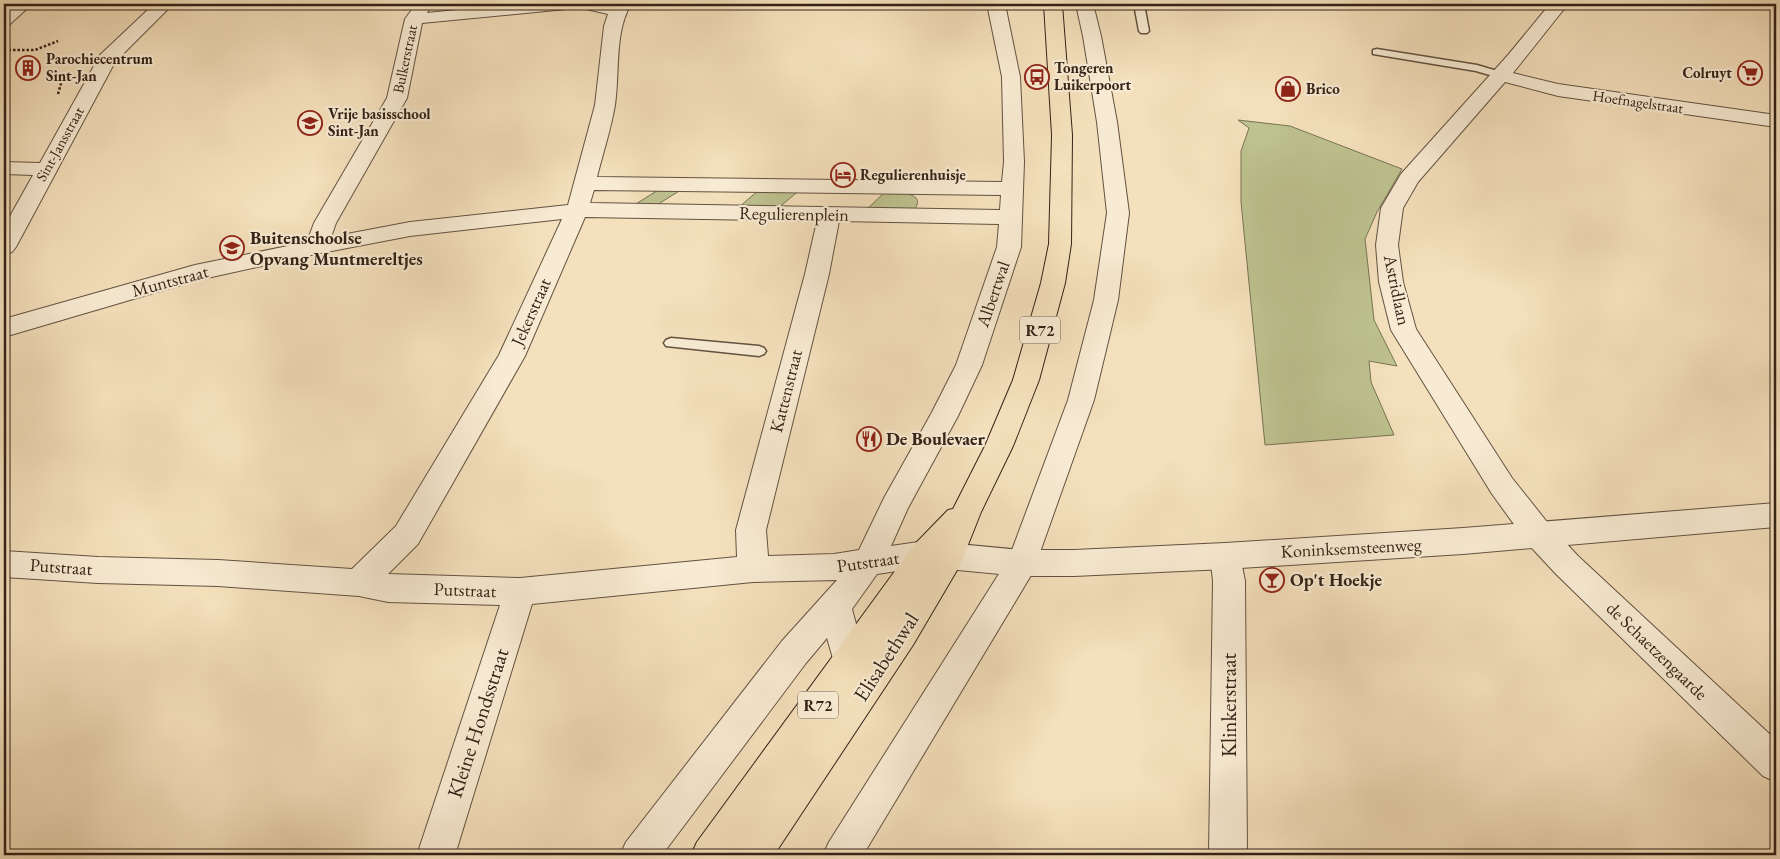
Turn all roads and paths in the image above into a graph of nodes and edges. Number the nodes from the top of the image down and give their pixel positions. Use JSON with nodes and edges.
{"nodes":[{"id":1,"x":23,"y":4,"type":"edge"},
{"id":2,"x":164,"y":4,"type":"edge"},
{"id":3,"x":566,"y":4,"type":"edge"},
{"id":4,"x":580,"y":4,"type":"edge"},
{"id":5,"x":996,"y":4,"type":"edge"},
{"id":6,"x":1054,"y":4,"type":"edge"},
{"id":7,"x":1081,"y":4,"type":"edge"},
{"id":8,"x":1139,"y":4,"type":"edge"},
{"id":9,"x":1559,"y":4,"type":"edge"},
{"id":10,"x":621,"y":7,"type":"edge"},
{"id":11,"x":419,"y":11,"type":"edge"},
{"id":12,"x":4,"y":20,"type":"edge"},
{"id":13,"x":1144,"y":31,"type":"dead end"},
{"id":14,"x":58,"y":41,"type":"dead end"},
{"id":15,"x":4,"y":50,"type":"edge"},
{"id":16,"x":1376,"y":52,"type":"dead end"},
{"id":17,"x":1500,"y":75,"type":"junction"},
{"id":18,"x":1776,"y":121,"type":"edge"},
{"id":19,"x":4,"y":168,"type":"edge"},
{"id":20,"x":46,"y":170,"type":"junction"},
{"id":21,"x":586,"y":183,"type":"junction"},
{"id":22,"x":1012,"y":189,"type":"junction"},
{"id":23,"x":577,"y":210,"type":"junction"},
{"id":24,"x":829,"y":215,"type":"junction"},
{"id":25,"x":1011,"y":217,"type":"junction"},
{"id":26,"x":4,"y":247,"type":"edge"},
{"id":27,"x":316,"y":247,"type":"junction"},
{"id":28,"x":4,"y":328,"type":"edge"},
{"id":29,"x":671,"y":343,"type":"dead end"},
{"id":30,"x":759,"y":351,"type":"dead end"},
{"id":31,"x":1776,"y":515,"type":"edge"},
{"id":32,"x":1540,"y":536,"type":"junction"},
{"id":33,"x":937,"y":555,"type":"junction"},
{"id":34,"x":1225,"y":556,"type":"junction"},
{"id":35,"x":869,"y":561,"type":"junction"},
{"id":36,"x":1022,"y":563,"type":"junction"},
{"id":37,"x":4,"y":564,"type":"edge"},
{"id":38,"x":753,"y":569,"type":"junction"},
{"id":39,"x":359,"y":583,"type":"junction"},
{"id":40,"x":520,"y":592,"type":"junction"},
{"id":41,"x":835,"y":606,"type":"junction"},
{"id":42,"x":849,"y":660,"type":"junction"},
{"id":43,"x":1776,"y":764,"type":"edge"},
{"id":44,"x":436,"y":855,"type":"edge"},
{"id":45,"x":639,"y":855,"type":"edge"},
{"id":46,"x":710,"y":855,"type":"edge"},
{"id":47,"x":752,"y":855,"type":"edge"},
{"id":48,"x":842,"y":855,"type":"edge"},
{"id":49,"x":1228,"y":855,"type":"edge"}],
"edges":[{"from":1,"to":12,"type":"street"},
{"from":2,"to":20,"type":"street","name":"Sint-Jansstraat"},
{"from":3,"to":11,"type":"street"},
{"from":4,"to":10,"type":"street"},
{"from":5,"to":22,"type":"street","name":"Albertwal"},
{"from":6,"to":33,"type":"main road","number":"R72"},
{"from":7,"to":36,"type":"street"},
{"from":8,"to":13,"type":"lane"},
{"from":9,"to":17,"type":"street","name":"Astridlaan"},
{"from":10,"to":21,"type":"street","name":"Jekerstraat"},
{"from":11,"to":27,"type":"street","name":"Bulkerstraat"},
{"from":14,"to":15,"type":"path"},
{"from":16,"to":17,"type":"lane"},
{"from":17,"to":18,"type":"street","name":"Hoefnagelstraat"},
{"from":17,"to":32,"type":"street","name":"Astridlaan"},
{"from":19,"to":20,"type":"street"},
{"from":20,"to":26,"type":"street","name":"Sint-Jansstraat"},
{"from":21,"to":22,"type":"street","name":"Regulierenplein"},
{"from":21,"to":23,"type":"street","name":"Jekerstraat"},
{"from":22,"to":25,"type":"street","name":"Albertwal"},
{"from":23,"to":24,"type":"street","name":"Regulierenplein"},
{"from":23,"to":27,"type":"street","name":"Muntstraat"},
{"from":23,"to":39,"type":"street","name":"Jekerstraat"},
{"from":24,"to":25,"type":"street","name":"Regulierenplein"},
{"from":24,"to":38,"type":"street","name":"Kattenstraat"},
{"from":25,"to":35,"type":"street","name":"Albertwal"},
{"from":27,"to":28,"type":"street","name":"Muntstraat"},
{"from":29,"to":30,"type":"lane"},
{"from":31,"to":32,"type":"street","name":"Koninksemsteenweg"},
{"from":32,"to":34,"type":"street","name":"Koninksemsteenweg"},
{"from":32,"to":43,"type":"street","name":"de Schaetzengaarde"},
{"from":33,"to":35,"type":"street","name":"Putstraat"},
{"from":33,"to":36,"type":"street","name":"Koninksemsteenweg"},
{"from":33,"to":42,"type":"main road","name":"Elisabethwal","number":"R72"},
{"from":33,"to":47,"type":"main road","name":"Elisabethwal"},
{"from":34,"to":36,"type":"street","name":"Koninksemsteenweg"},
{"from":34,"to":49,"type":"street","name":"Klinkerstraat"},
{"from":35,"to":38,"type":"street","name":"Putstraat"},
{"from":35,"to":41,"type":"street"},
{"from":36,"to":48,"type":"street"},
{"from":37,"to":39,"type":"street","name":"Putstraat"},
{"from":38,"to":40,"type":"street","name":"Putstraat"},
{"from":39,"to":40,"type":"street","name":"Putstraat"},
{"from":40,"to":44,"type":"street","name":"Kleine Hondsstraat"},
{"from":41,"to":42,"type":"street","name":"Elisabethwal"},
{"from":41,"to":45,"type":"street"},
{"from":42,"to":46,"type":"main road","name":"Elisabethwal","number":"R72"}]}
